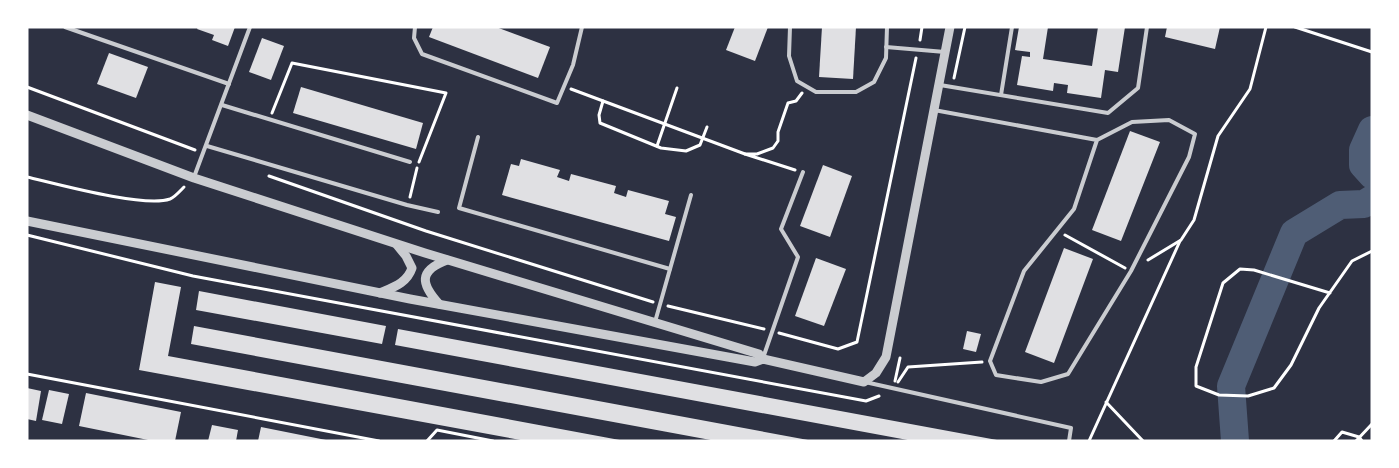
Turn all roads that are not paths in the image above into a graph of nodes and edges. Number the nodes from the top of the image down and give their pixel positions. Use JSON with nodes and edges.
{"nodes":[{"id":1,"x":65,"y":27,"type":"edge"},
{"id":2,"x":250,"y":27,"type":"edge"},
{"id":3,"x":415,"y":27,"type":"edge"},
{"id":4,"x":582,"y":27,"type":"edge"},
{"id":5,"x":790,"y":27,"type":"edge"},
{"id":6,"x":887,"y":27,"type":"edge"},
{"id":7,"x":950,"y":27,"type":"edge"},
{"id":8,"x":1012,"y":27,"type":"edge"},
{"id":9,"x":1147,"y":27,"type":"edge"},
{"id":10,"x":886,"y":47,"type":"junction"},
{"id":11,"x":945,"y":52,"type":"junction"},
{"id":12,"x":229,"y":84,"type":"junction"},
{"id":13,"x":939,"y":84,"type":"junction"},
{"id":14,"x":1001,"y":95,"type":"junction"},
{"id":15,"x":222,"y":105,"type":"junction"},
{"id":16,"x":934,"y":110,"type":"junction"},
{"id":17,"x":27,"y":115,"type":"edge"},
{"id":18,"x":478,"y":137,"type":"dead end"},
{"id":19,"x":1097,"y":140,"type":"junction"},
{"id":20,"x":207,"y":146,"type":"junction"},
{"id":21,"x":410,"y":162,"type":"dead end"},
{"id":22,"x":803,"y":172,"type":"road end"},
{"id":23,"x":194,"y":178,"type":"junction"},
{"id":24,"x":691,"y":195,"type":"dead end"},
{"id":25,"x":438,"y":212,"type":"dead end"},
{"id":26,"x":27,"y":221,"type":"edge"},
{"id":27,"x":396,"y":244,"type":"junction"},
{"id":28,"x":447,"y":260,"type":"junction"},
{"id":29,"x":670,"y":269,"type":"junction"},
{"id":30,"x":380,"y":293,"type":"junction"},
{"id":31,"x":439,"y":304,"type":"junction"},
{"id":32,"x":655,"y":322,"type":"junction"},
{"id":33,"x":763,"y":359,"type":"junction"},
{"id":34,"x":864,"y":382,"type":"junction"},
{"id":35,"x":1069,"y":441,"type":"edge"}],
"edges":[{"from":1,"to":12,"type":"lane"},
{"from":2,"to":12,"type":"lane"},
{"from":3,"to":4,"type":"lane"},
{"from":5,"to":10,"type":"lane"},
{"from":6,"to":10,"type":"lane"},
{"from":7,"to":11,"type":"street"},
{"from":8,"to":14,"type":"lane"},
{"from":9,"to":14,"type":"lane"},
{"from":10,"to":11,"type":"lane"},
{"from":11,"to":13,"type":"street"},
{"from":12,"to":15,"type":"lane"},
{"from":13,"to":14,"type":"lane"},
{"from":13,"to":16,"type":"street"},
{"from":15,"to":20,"type":"lane"},
{"from":15,"to":21,"type":"lane"},
{"from":16,"to":19,"type":"lane"},
{"from":16,"to":34,"type":"street"},
{"from":17,"to":23,"type":"street"},
{"from":18,"to":29,"type":"lane"},
{"from":19,"to":19,"type":"lane"},
{"from":20,"to":23,"type":"lane"},
{"from":20,"to":25,"type":"lane"},
{"from":22,"to":33,"type":"lane"},
{"from":23,"to":27,"type":"street"},
{"from":24,"to":29,"type":"lane"},
{"from":26,"to":30,"type":"street"},
{"from":27,"to":28,"type":"street"},
{"from":27,"to":30,"type":"street"},
{"from":28,"to":31,"type":"street"},
{"from":28,"to":32,"type":"street"},
{"from":29,"to":32,"type":"lane"},
{"from":30,"to":31,"type":"street"},
{"from":31,"to":33,"type":"street"},
{"from":32,"to":33,"type":"street"},
{"from":33,"to":34,"type":"street"},
{"from":34,"to":35,"type":"lane"}]}
